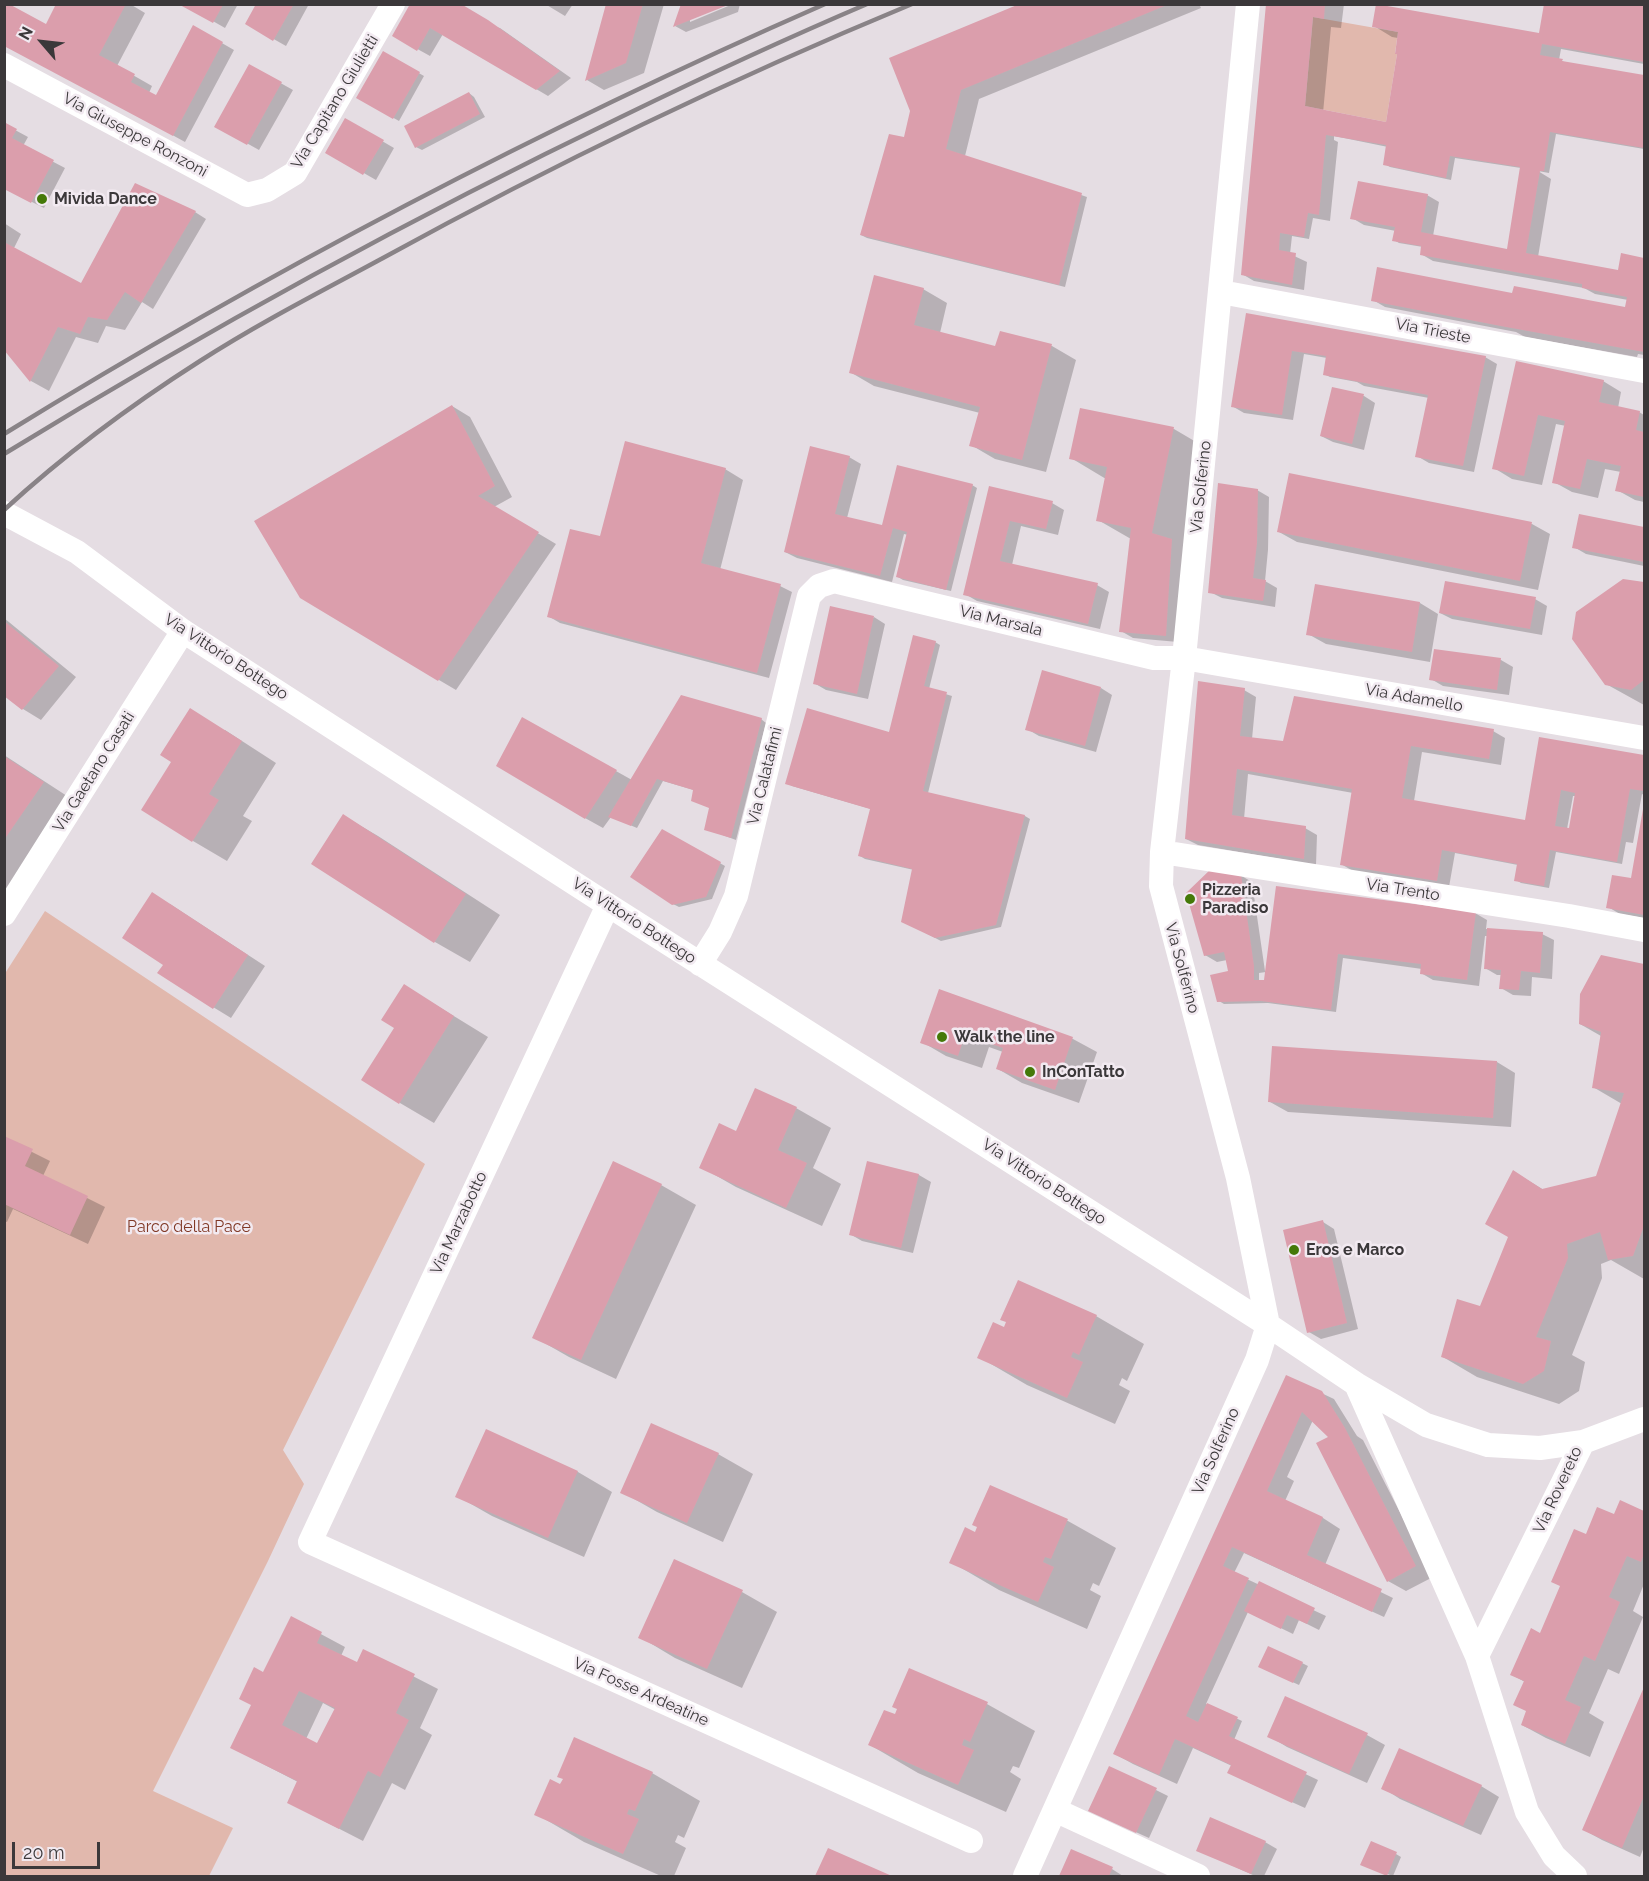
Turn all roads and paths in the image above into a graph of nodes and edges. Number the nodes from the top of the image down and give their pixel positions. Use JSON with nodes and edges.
{"nodes":[{"id":1,"x":393,"y":4,"type":"edge"},
{"id":2,"x":1248,"y":4,"type":"edge"},
{"id":3,"x":4,"y":65,"type":"edge"},
{"id":4,"x":267,"y":190,"type":"joint"},
{"id":5,"x":1221,"y":292,"type":"junction"},
{"id":6,"x":1644,"y":371,"type":"edge"},
{"id":7,"x":4,"y":513,"type":"edge"},
{"id":8,"x":819,"y":586,"type":"joint"},
{"id":9,"x":183,"y":631,"type":"junction"},
{"id":10,"x":1184,"y":658,"type":"junction"},
{"id":11,"x":1644,"y":738,"type":"edge"},
{"id":12,"x":1162,"y":852,"type":"junction"},
{"id":13,"x":608,"y":905,"type":"junction"},
{"id":14,"x":4,"y":914,"type":"edge"},
{"id":15,"x":1644,"y":930,"type":"edge"},
{"id":16,"x":700,"y":964,"type":"junction"},
{"id":17,"x":1268,"y":1325,"type":"junction"},
{"id":18,"x":1356,"y":1384,"type":"junction"},
{"id":19,"x":1644,"y":1419,"type":"edge"},
{"id":20,"x":1583,"y":1442,"type":"junction"},
{"id":21,"x":310,"y":1542,"type":"joint"},
{"id":22,"x":1477,"y":1656,"type":"junction"},
{"id":23,"x":1056,"y":1810,"type":"junction"},
{"id":24,"x":971,"y":1841,"type":"dead end"},
{"id":25,"x":1025,"y":1876,"type":"edge"},
{"id":26,"x":1198,"y":1876,"type":"edge"},
{"id":27,"x":1575,"y":1876,"type":"edge"}],
"edges":[{"from":1,"to":4,"type":"street","name":"Via Capitano Giulietti"},
{"from":2,"to":5,"type":"street","name":"Via Solferino"},
{"from":3,"to":4,"type":"street","name":"Via Giuseppe Ronzoni"},
{"from":5,"to":6,"type":"street","name":"Via Trieste"},
{"from":5,"to":10,"type":"street","name":"Via Solferino"},
{"from":7,"to":9,"type":"street","name":"Via Vittorio Bottego"},
{"from":8,"to":10,"type":"street","name":"Via Marsala"},
{"from":8,"to":16,"type":"street","name":"Via Calatafimi"},
{"from":9,"to":13,"type":"street","name":"Via Vittorio Bottego"},
{"from":9,"to":14,"type":"street","name":"Via Gaetano Casati"},
{"from":10,"to":11,"type":"street","name":"Via Adamello"},
{"from":10,"to":12,"type":"street","name":"Via Solferino"},
{"from":12,"to":15,"type":"street","name":"Via Trento"},
{"from":12,"to":17,"type":"street","name":"Via Solferino"},
{"from":13,"to":16,"type":"street","name":"Via Vittorio Bottego"},
{"from":13,"to":21,"type":"street","name":"Via Marzabotto"},
{"from":16,"to":17,"type":"street","name":"Via Vittorio Bottego"},
{"from":17,"to":18,"type":"street","name":"Via Rovereto"},
{"from":17,"to":23,"type":"street","name":"Via Solferino"},
{"from":18,"to":20,"type":"street","name":"Via Rovereto"},
{"from":18,"to":22,"type":"street"},
{"from":19,"to":20,"type":"street"},
{"from":20,"to":22,"type":"street","name":"Via Rovereto"},
{"from":21,"to":24,"type":"street","name":"Via Fosse Ardeatine"},
{"from":22,"to":27,"type":"street"},
{"from":23,"to":25,"type":"street","name":"Via Solferino"},
{"from":23,"to":26,"type":"street"}]}
